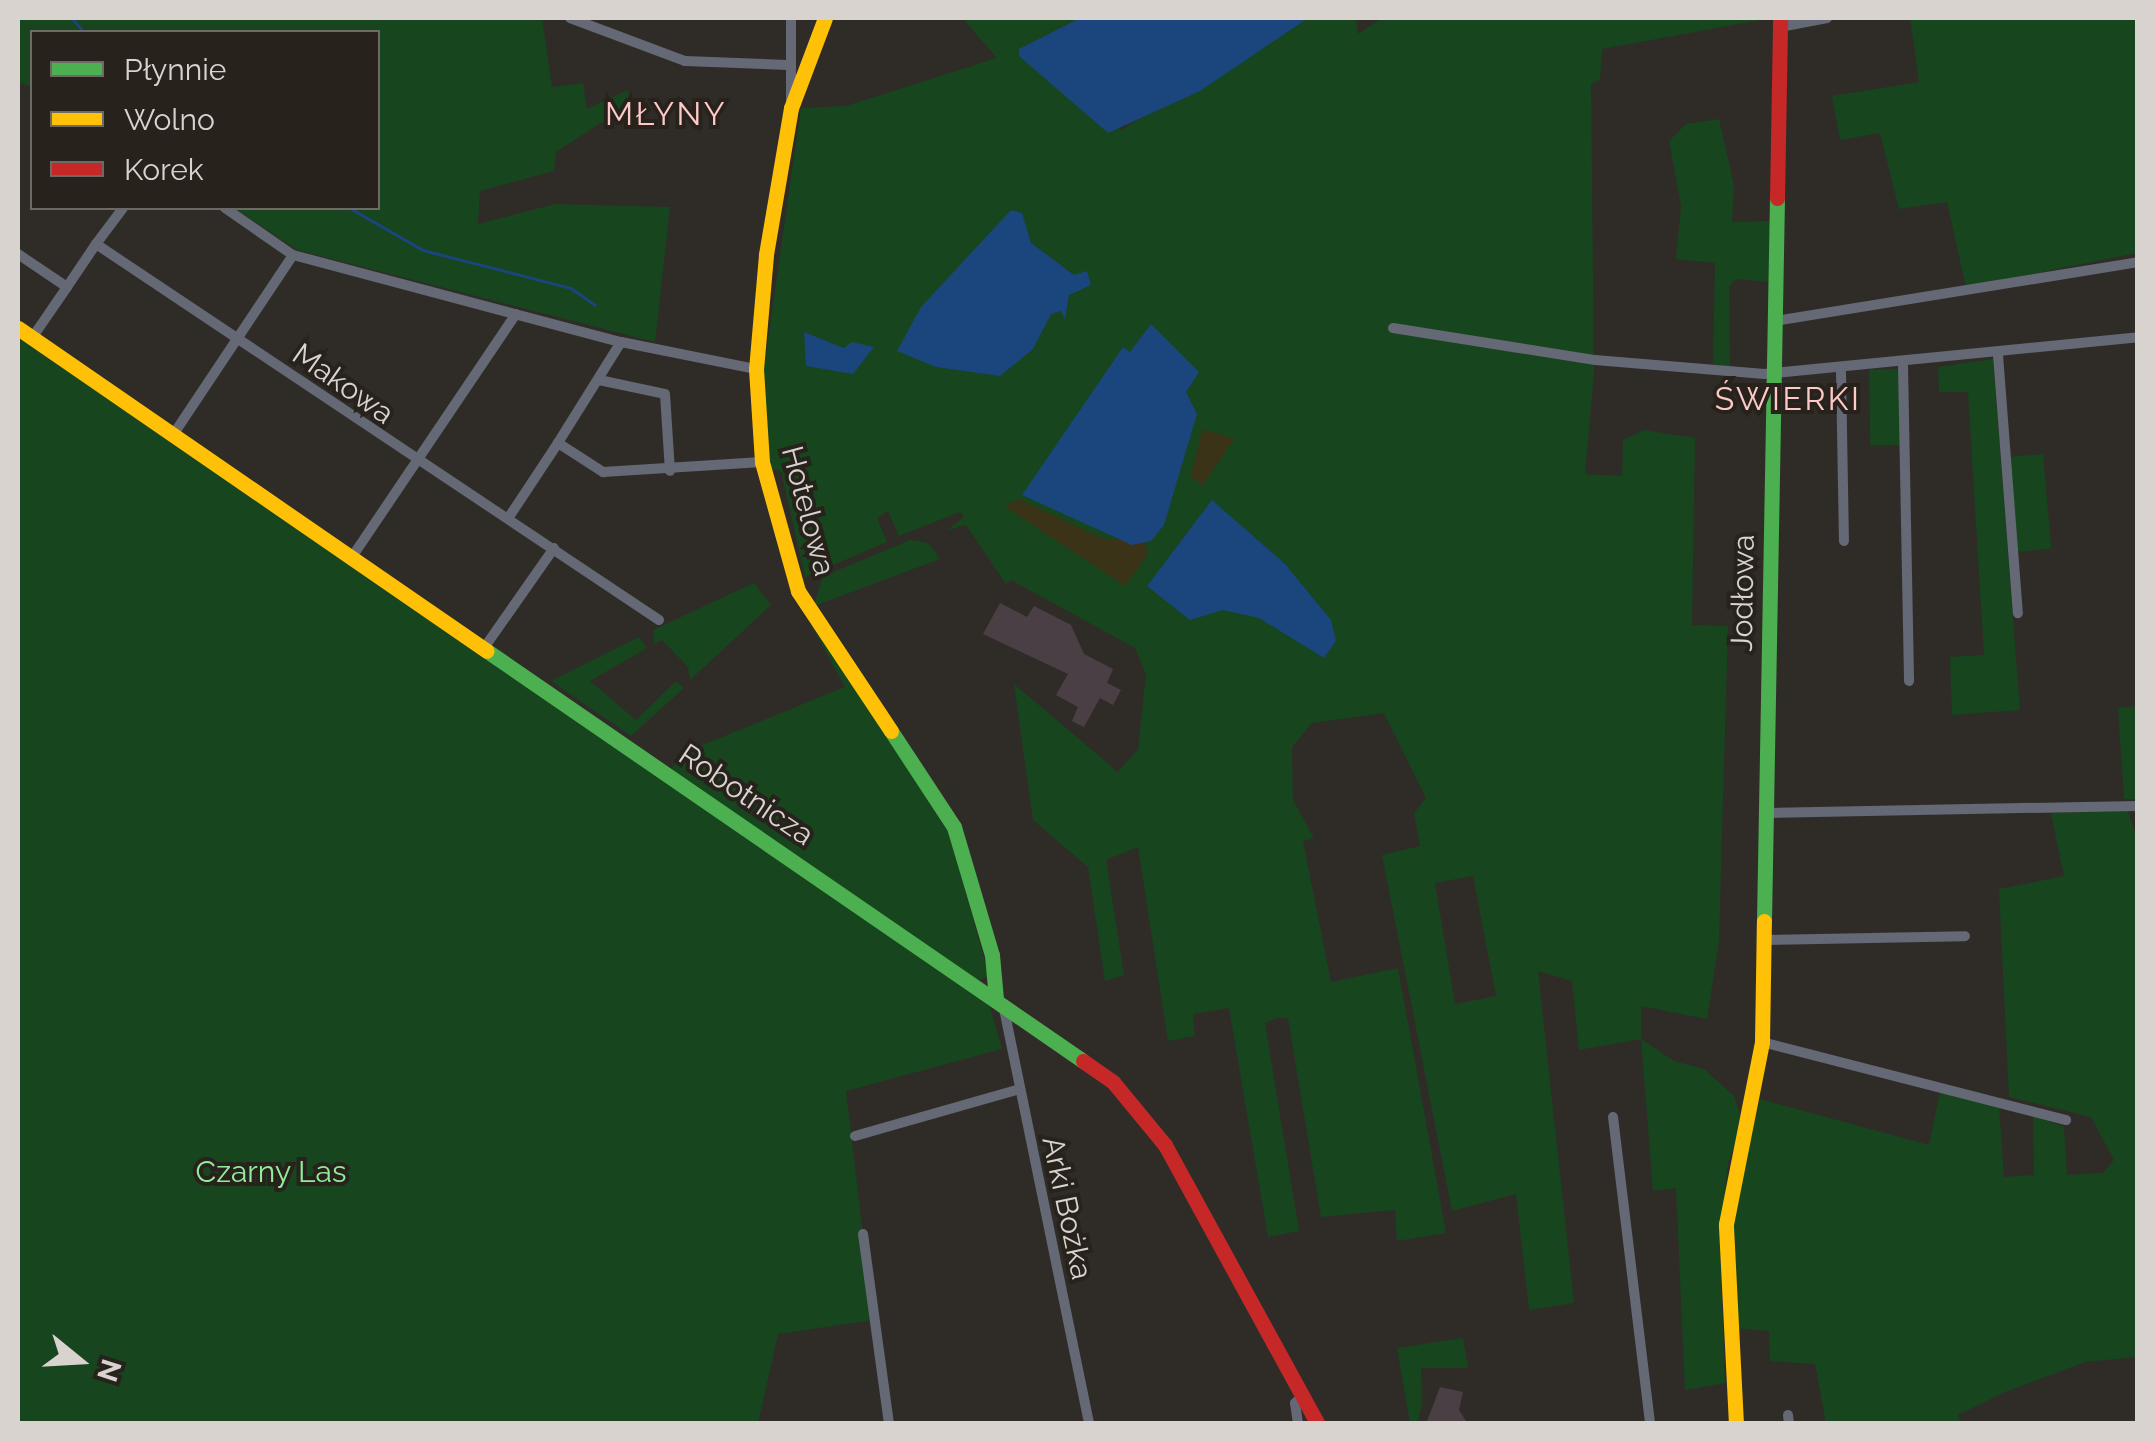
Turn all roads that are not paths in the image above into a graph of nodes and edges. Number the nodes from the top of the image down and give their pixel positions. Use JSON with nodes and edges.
{"nodes":[{"id":1,"x":570,"y":18,"type":"edge"},
{"id":2,"x":791,"y":18,"type":"edge"},
{"id":3,"x":825,"y":18,"type":"edge"},
{"id":4,"x":1827,"y":18,"type":"edge"},
{"id":5,"x":1780,"y":22,"type":"edge"},
{"id":6,"x":788,"y":65,"type":"junction"},
{"id":7,"x":791,"y":108,"type":"junction"},
{"id":8,"x":117,"y":210,"type":"edge"},
{"id":9,"x":228,"y":210,"type":"edge"},
{"id":10,"x":96,"y":244,"type":"junction"},
{"id":11,"x":18,"y":254,"type":"edge"},
{"id":12,"x":292,"y":256,"type":"junction"},
{"id":13,"x":2138,"y":262,"type":"edge"},
{"id":14,"x":66,"y":288,"type":"junction"},
{"id":15,"x":516,"y":314,"type":"junction"},
{"id":16,"x":1775,"y":320,"type":"junction"},
{"id":17,"x":18,"y":328,"type":"edge"},
{"id":18,"x":1393,"y":328,"type":"dead end"},
{"id":19,"x":2138,"y":337,"type":"edge"},
{"id":20,"x":32,"y":338,"type":"junction"},
{"id":21,"x":236,"y":339,"type":"junction"},
{"id":22,"x":621,"y":342,"type":"junction"},
{"id":23,"x":1998,"y":355,"type":"junction"},
{"id":24,"x":1903,"y":366,"type":"junction"},
{"id":25,"x":756,"y":369,"type":"junction"},
{"id":26,"x":1842,"y":372,"type":"junction"},
{"id":27,"x":1774,"y":374,"type":"junction"},
{"id":28,"x":598,"y":380,"type":"junction"},
{"id":29,"x":173,"y":434,"type":"junction"},
{"id":30,"x":558,"y":443,"type":"junction"},
{"id":31,"x":762,"y":462,"type":"junction"},
{"id":32,"x":416,"y":463,"type":"junction"},
{"id":33,"x":670,"y":471,"type":"junction"},
{"id":34,"x":509,"y":517,"type":"junction"},
{"id":35,"x":1844,"y":541,"type":"dead end"},
{"id":36,"x":554,"y":548,"type":"junction"},
{"id":37,"x":352,"y":557,"type":"junction"},
{"id":38,"x":2018,"y":613,"type":"dead end"},
{"id":39,"x":659,"y":620,"type":"dead end"},
{"id":40,"x":484,"y":648,"type":"junction"},
{"id":41,"x":1909,"y":681,"type":"dead end"},
{"id":42,"x":2138,"y":806,"type":"edge"},
{"id":43,"x":1767,"y":814,"type":"junction"},
{"id":44,"x":1965,"y":936,"type":"dead end"},
{"id":45,"x":1764,"y":940,"type":"junction"},
{"id":46,"x":999,"y":1002,"type":"junction"},
{"id":47,"x":1762,"y":1042,"type":"junction"},
{"id":48,"x":1016,"y":1090,"type":"junction"},
{"id":49,"x":1613,"y":1116,"type":"dead end"},
{"id":50,"x":2066,"y":1120,"type":"dead end"},
{"id":51,"x":855,"y":1136,"type":"dead end"},
{"id":52,"x":863,"y":1234,"type":"dead end"},
{"id":53,"x":1304,"y":1396,"type":"junction"},
{"id":54,"x":890,"y":1424,"type":"edge"},
{"id":55,"x":1089,"y":1424,"type":"edge"},
{"id":56,"x":1298,"y":1424,"type":"edge"},
{"id":57,"x":1318,"y":1424,"type":"edge"},
{"id":58,"x":1650,"y":1424,"type":"edge"},
{"id":59,"x":1736,"y":1424,"type":"edge"}],
"edges":[{"from":1,"to":6,"type":"street"},
{"from":2,"to":6,"type":"street","name":"Hotelowa"},
{"from":3,"to":7,"type":"street","name":"Hotelowa"},
{"from":4,"to":5,"type":"street","name":"Jodłowa"},
{"from":5,"to":16,"type":"street","name":"Jodłowa"},
{"from":6,"to":7,"type":"street","name":"Hotelowa"},
{"from":7,"to":25,"type":"street","name":"Hotelowa"},
{"from":8,"to":10,"type":"street"},
{"from":9,"to":12,"type":"street"},
{"from":10,"to":14,"type":"street"},
{"from":10,"to":21,"type":"street","name":"Makowa"},
{"from":11,"to":14,"type":"street"},
{"from":12,"to":15,"type":"street"},
{"from":12,"to":21,"type":"street"},
{"from":13,"to":16,"type":"street"},
{"from":14,"to":20,"type":"street"},
{"from":15,"to":22,"type":"street"},
{"from":15,"to":32,"type":"street"},
{"from":16,"to":27,"type":"street","name":"Jodłowa"},
{"from":17,"to":20,"type":"street","name":"Robotnicza"},
{"from":18,"to":27,"type":"street"},
{"from":19,"to":23,"type":"street"},
{"from":20,"to":29,"type":"street","name":"Robotnicza"},
{"from":21,"to":29,"type":"street"},
{"from":21,"to":32,"type":"street","name":"Makowa"},
{"from":22,"to":25,"type":"street"},
{"from":22,"to":28,"type":"street"},
{"from":23,"to":24,"type":"street"},
{"from":23,"to":38,"type":"street"},
{"from":24,"to":26,"type":"street"},
{"from":24,"to":41,"type":"street"},
{"from":25,"to":31,"type":"street","name":"Hotelowa"},
{"from":26,"to":27,"type":"street"},
{"from":26,"to":35,"type":"street"},
{"from":27,"to":43,"type":"street","name":"Jodłowa"},
{"from":28,"to":30,"type":"street"},
{"from":28,"to":33,"type":"street"},
{"from":29,"to":37,"type":"street","name":"Robotnicza"},
{"from":30,"to":33,"type":"street"},
{"from":30,"to":34,"type":"street"},
{"from":31,"to":33,"type":"street"},
{"from":31,"to":46,"type":"street","name":"Hotelowa"},
{"from":32,"to":34,"type":"street","name":"Makowa"},
{"from":32,"to":37,"type":"street"},
{"from":34,"to":36,"type":"street","name":"Makowa"},
{"from":36,"to":39,"type":"street","name":"Makowa"},
{"from":36,"to":40,"type":"street"},
{"from":37,"to":40,"type":"street","name":"Robotnicza"},
{"from":40,"to":46,"type":"street","name":"Robotnicza"},
{"from":42,"to":43,"type":"street"},
{"from":43,"to":45,"type":"street","name":"Jodłowa"},
{"from":44,"to":45,"type":"street"},
{"from":45,"to":47,"type":"street","name":"Jodłowa"},
{"from":46,"to":48,"type":"street","name":"Arki Bożka"},
{"from":46,"to":53,"type":"street","name":"Robotnicza"},
{"from":47,"to":50,"type":"street"},
{"from":47,"to":59,"type":"street","name":"Jodłowa"},
{"from":48,"to":51,"type":"street"},
{"from":48,"to":55,"type":"street","name":"Arki Bożka"},
{"from":49,"to":58,"type":"street"},
{"from":52,"to":54,"type":"street"},
{"from":53,"to":56,"type":"street"},
{"from":53,"to":57,"type":"street","name":"Robotnicza"}]}
